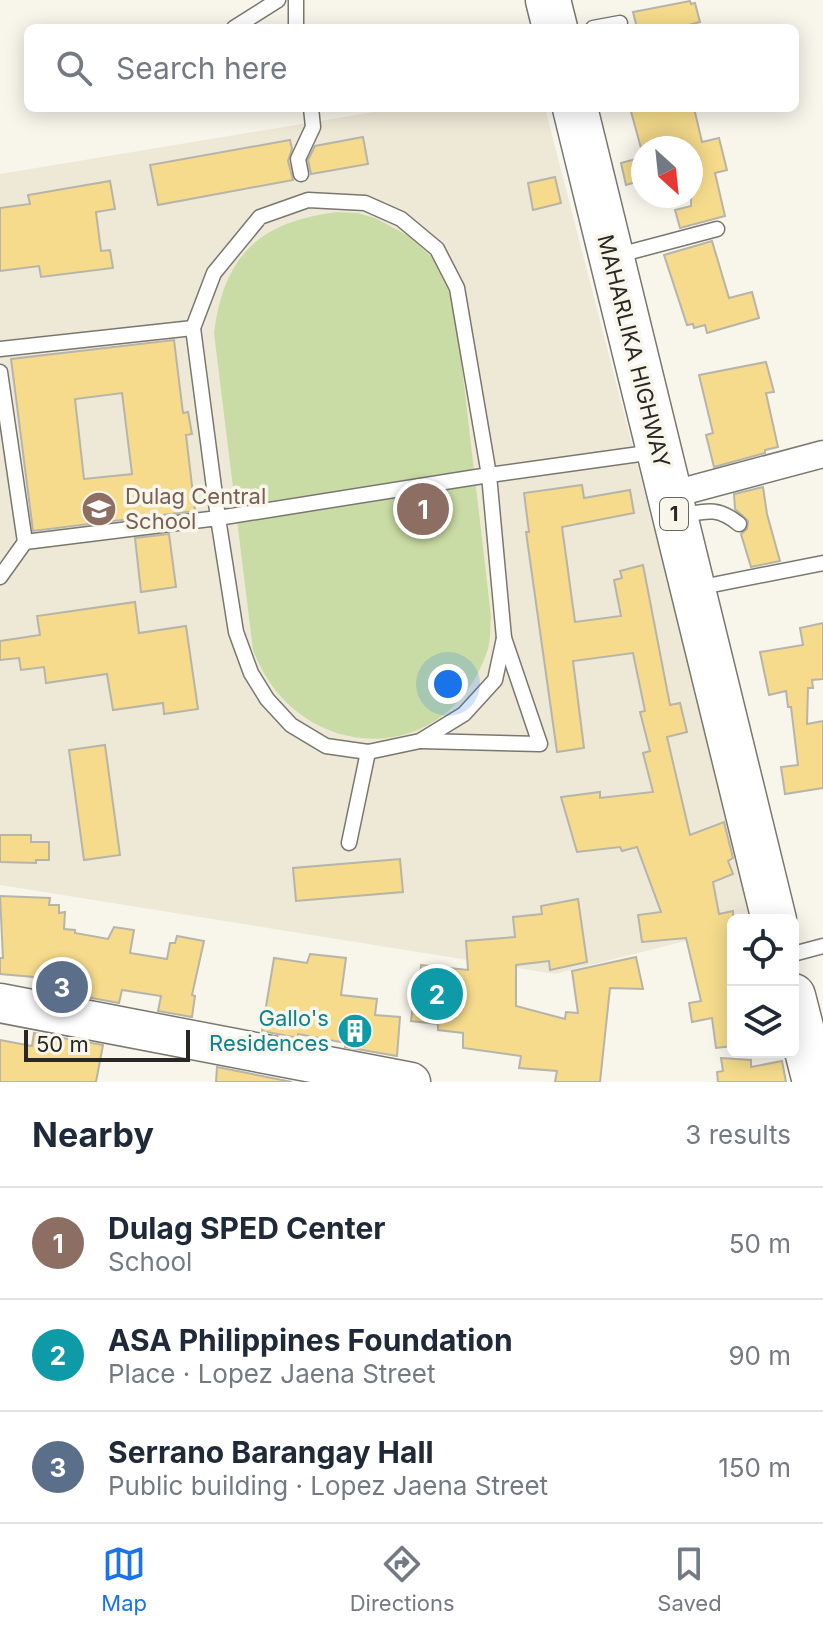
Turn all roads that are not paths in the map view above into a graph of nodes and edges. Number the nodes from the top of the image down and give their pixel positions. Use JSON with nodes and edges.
{"nodes":[{"id":1,"x":278,"y":0,"type":"edge"},
{"id":2,"x":296,"y":0,"type":"edge"},
{"id":3,"x":548,"y":0,"type":"edge"},
{"id":4,"x":620,"y":23,"type":"dead end"},
{"id":5,"x":240,"y":24,"type":"edge"},
{"id":6,"x":296,"y":24,"type":"edge"},
{"id":7,"x":554,"y":24,"type":"edge"},
{"id":8,"x":615,"y":24,"type":"edge"},
{"id":9,"x":311,"y":112,"type":"edge"},
{"id":10,"x":576,"y":112,"type":"edge"},
{"id":11,"x":301,"y":174,"type":"dead end"},
{"id":12,"x":717,"y":229,"type":"dead end"},
{"id":13,"x":611,"y":257,"type":"junction"},
{"id":14,"x":193,"y":328,"type":"junction"},
{"id":15,"x":0,"y":349,"type":"edge"},
{"id":16,"x":0,"y":372,"type":"edge"},
{"id":17,"x":5,"y":436,"type":"edge"},
{"id":18,"x":659,"y":451,"type":"junction"},
{"id":19,"x":823,"y":454,"type":"edge"},
{"id":20,"x":7,"y":461,"type":"edge"},
{"id":21,"x":489,"y":475,"type":"junction"},
{"id":22,"x":672,"y":506,"type":"junction"},
{"id":23,"x":218,"y":518,"type":"junction"},
{"id":24,"x":739,"y":524,"type":"dead end"},
{"id":25,"x":25,"y":542,"type":"junction"},
{"id":26,"x":823,"y":563,"type":"edge"},
{"id":27,"x":0,"y":577,"type":"edge"},
{"id":28,"x":693,"y":589,"type":"junction"},
{"id":29,"x":504,"y":638,"type":"junction"},
{"id":30,"x":420,"y":741,"type":"junction"},
{"id":31,"x":368,"y":752,"type":"junction"},
{"id":32,"x":349,"y":843,"type":"dead end"},
{"id":33,"x":773,"y":914,"type":"edge"},
{"id":34,"x":823,"y":946,"type":"edge"},
{"id":35,"x":799,"y":952,"type":"edge"},
{"id":36,"x":0,"y":1003,"type":"edge"},
{"id":37,"x":799,"y":1019,"type":"edge"},
{"id":38,"x":411,"y":1082,"type":"edge"},
{"id":39,"x":815,"y":1082,"type":"edge"}],
"edges":[{"from":1,"to":5,"type":"lane"},
{"from":2,"to":6,"type":"lane"},
{"from":3,"to":7,"type":"highway"},
{"from":4,"to":8,"type":"lane"},
{"from":9,"to":11,"type":"lane"},
{"from":10,"to":13,"type":"highway","name":"MAHARLIKA HIGHWAY","number":"1"},
{"from":12,"to":13,"type":"lane"},
{"from":13,"to":18,"type":"highway","name":"MAHARLIKA HIGHWAY","number":"1"},
{"from":14,"to":15,"type":"lane"},
{"from":14,"to":21,"type":"lane"},
{"from":14,"to":23,"type":"lane"},
{"from":16,"to":17,"type":"lane"},
{"from":17,"to":20,"type":"lane"},
{"from":18,"to":21,"type":"lane"},
{"from":18,"to":22,"type":"highway","name":"MAHARLIKA HIGHWAY","number":"1"},
{"from":19,"to":22,"type":"street"},
{"from":20,"to":25,"type":"lane"},
{"from":21,"to":23,"type":"lane"},
{"from":21,"to":29,"type":"lane"},
{"from":22,"to":24,"type":"lane"},
{"from":22,"to":28,"type":"highway","name":"MAHARLIKA HIGHWAY","number":"1"},
{"from":23,"to":25,"type":"lane"},
{"from":23,"to":31,"type":"lane"},
{"from":25,"to":27,"type":"lane"},
{"from":26,"to":28,"type":"lane"},
{"from":28,"to":33,"type":"highway","name":"MAHARLIKA HIGHWAY","number":"1"},
{"from":29,"to":30,"type":"lane"},
{"from":29,"to":30,"type":"lane"},
{"from":30,"to":31,"type":"lane"},
{"from":31,"to":32,"type":"lane"},
{"from":34,"to":35,"type":"lane"},
{"from":36,"to":38,"type":"street"},
{"from":37,"to":39,"type":"highway"}]}
